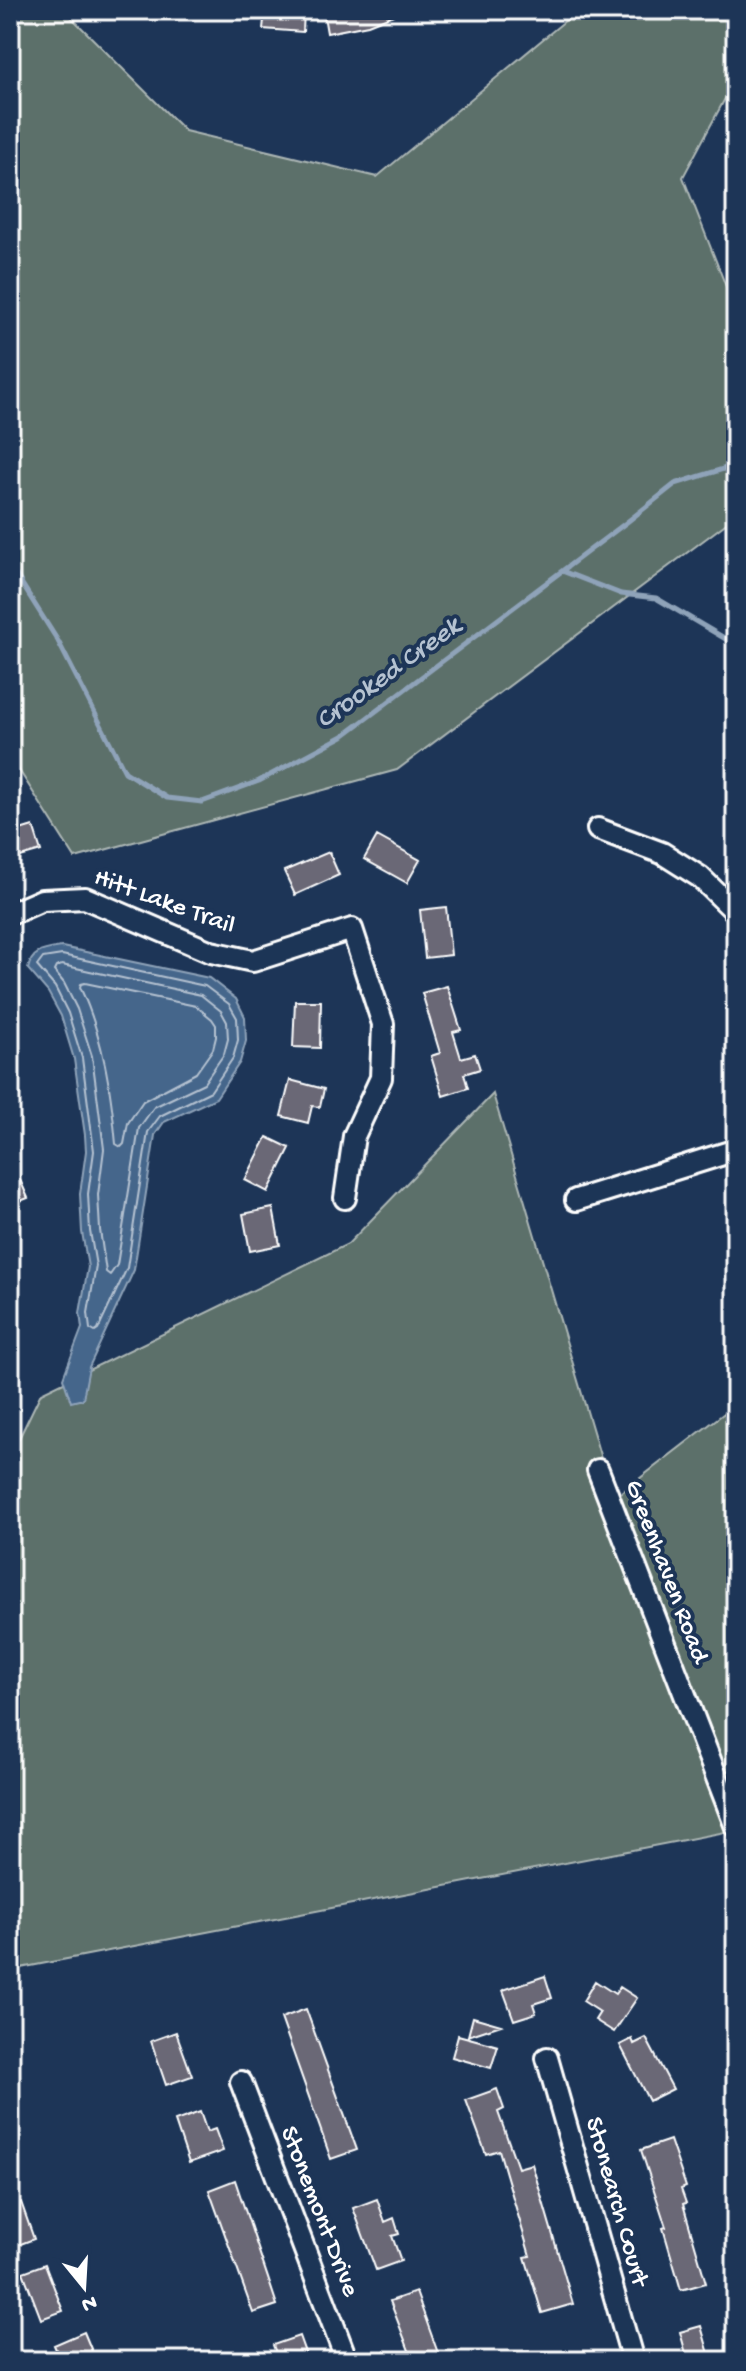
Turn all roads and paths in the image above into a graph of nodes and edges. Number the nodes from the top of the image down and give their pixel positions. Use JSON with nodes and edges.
{"nodes":[{"id":1,"x":598,"y":829,"type":"dead end"},
{"id":2,"x":736,"y":912,"type":"edge"},
{"id":3,"x":10,"y":914,"type":"edge"},
{"id":4,"x":736,"y":1150,"type":"edge"},
{"id":5,"x":345,"y":1198,"type":"dead end"},
{"id":6,"x":576,"y":1200,"type":"dead end"},
{"id":7,"x":598,"y":1470,"type":"dead end"},
{"id":8,"x":736,"y":1827,"type":"edge"},
{"id":9,"x":547,"y":2058,"type":"dead end"},
{"id":10,"x":241,"y":2082,"type":"dead end"},
{"id":11,"x":347,"y":2361,"type":"edge"},
{"id":12,"x":633,"y":2361,"type":"edge"}],
"edges":[{"from":1,"to":2,"type":"street"},
{"from":3,"to":5,"type":"street","name":"Hitt Lake Trail"},
{"from":4,"to":6,"type":"street"},
{"from":7,"to":8,"type":"street","name":"Greenhaven Road"},
{"from":9,"to":12,"type":"street","name":"Stonearch Court"},
{"from":10,"to":11,"type":"street","name":"Stonemont Drive"}]}
